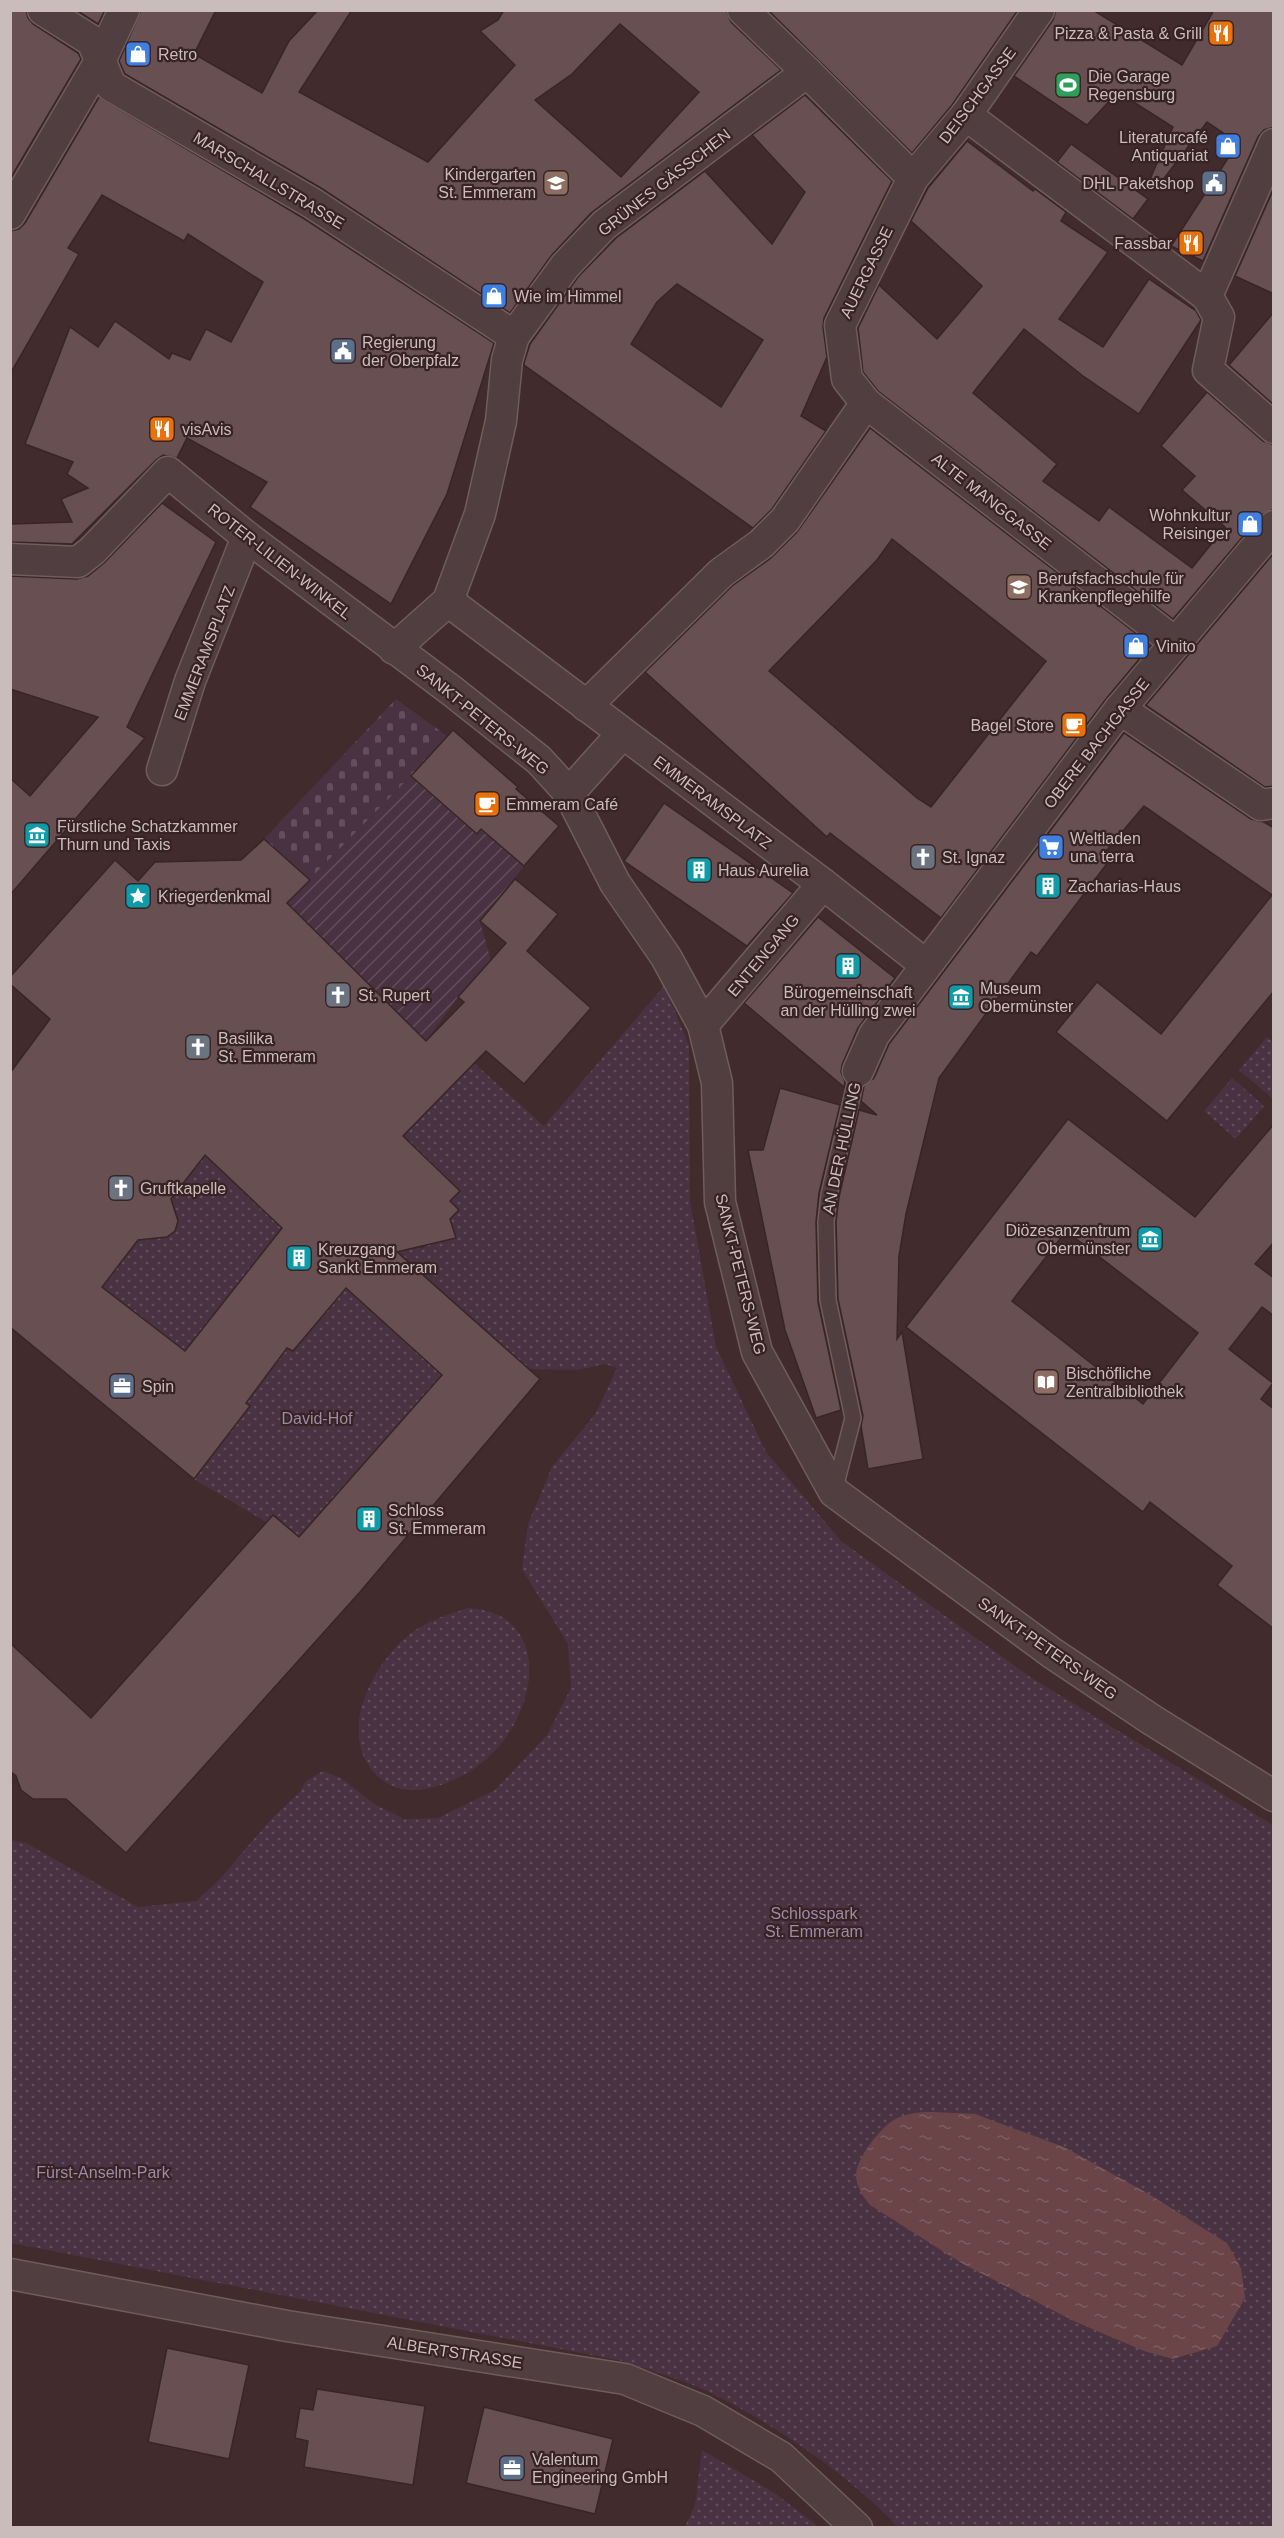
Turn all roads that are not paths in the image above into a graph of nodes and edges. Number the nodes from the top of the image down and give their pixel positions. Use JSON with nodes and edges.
{"nodes":[{"id":1,"x":43,"y":10,"type":"edge"},
{"id":2,"x":124,"y":10,"type":"edge"},
{"id":3,"x":743,"y":10,"type":"edge"},
{"id":4,"x":1039,"y":10,"type":"edge"},
{"id":5,"x":100,"y":61,"type":"junction"},
{"id":6,"x":807,"y":72,"type":"junction"},
{"id":7,"x":966,"y":114,"type":"junction"},
{"id":8,"x":1274,"y":144,"type":"edge"},
{"id":9,"x":913,"y":178,"type":"junction"},
{"id":10,"x":10,"y":214,"type":"edge"},
{"id":11,"x":1207,"y":296,"type":"junction"},
{"id":12,"x":514,"y":336,"type":"junction"},
{"id":13,"x":866,"y":403,"type":"junction"},
{"id":14,"x":1274,"y":428,"type":"edge"},
{"id":15,"x":1274,"y":526,"type":"edge"},
{"id":16,"x":247,"y":537,"type":"junction"},
{"id":17,"x":10,"y":559,"type":"edge"},
{"id":18,"x":448,"y":601,"type":"junction"},
{"id":19,"x":1176,"y":643,"type":"junction"},
{"id":20,"x":394,"y":649,"type":"junction"},
{"id":21,"x":586,"y":706,"type":"junction"},
{"id":22,"x":1120,"y":709,"type":"junction"},
{"id":23,"x":622,"y":734,"type":"junction"},
{"id":24,"x":162,"y":770,"type":"dead end"},
{"id":25,"x":569,"y":793,"type":"junction"},
{"id":26,"x":1274,"y":803,"type":"edge"},
{"id":27,"x":823,"y":884,"type":"junction"},
{"id":28,"x":926,"y":965,"type":"junction"},
{"id":29,"x":703,"y":1025,"type":"junction"},
{"id":30,"x":858,"y":1071,"type":"joint"},
{"id":31,"x":834,"y":1492,"type":"junction"},
{"id":32,"x":1274,"y":1796,"type":"edge"},
{"id":33,"x":10,"y":2274,"type":"edge"},
{"id":34,"x":857,"y":2528,"type":"edge"}],
"edges":[{"from":1,"to":5,"type":"street","name":"MARSCHALLSTRASSE"},
{"from":2,"to":5,"type":"street"},
{"from":3,"to":6,"type":"street"},
{"from":4,"to":7,"type":"street","name":"DEISCHGASSE"},
{"from":5,"to":10,"type":"street"},
{"from":5,"to":12,"type":"street","name":"MARSCHALLSTRASSE"},
{"from":6,"to":9,"type":"street"},
{"from":6,"to":12,"type":"street","name":"GRÜNES GÄSSCHEN"},
{"from":7,"to":9,"type":"street","name":"DEISCHGASSE"},
{"from":7,"to":11,"type":"street"},
{"from":8,"to":11,"type":"street"},
{"from":9,"to":13,"type":"street","name":"AUERGASSE"},
{"from":11,"to":14,"type":"street"},
{"from":12,"to":18,"type":"street"},
{"from":13,"to":19,"type":"street","name":"ALTE MANGGASSE"},
{"from":13,"to":21,"type":"street"},
{"from":15,"to":19,"type":"street","name":"OBERE BACHGASSE"},
{"from":16,"to":17,"type":"street","name":"ROTER-LILIEN-WINKEL"},
{"from":16,"to":20,"type":"street","name":"ROTER-LILIEN-WINKEL"},
{"from":16,"to":24,"type":"street","name":"EMMERAMSPLATZ"},
{"from":18,"to":20,"type":"street"},
{"from":18,"to":21,"type":"street","name":"EMMERAMSPLATZ"},
{"from":19,"to":22,"type":"street","name":"OBERE BACHGASSE"},
{"from":20,"to":25,"type":"street","name":"SANKT-PETERS-WEG"},
{"from":21,"to":23,"type":"street","name":"EMMERAMSPLATZ"},
{"from":22,"to":26,"type":"street"},
{"from":22,"to":28,"type":"street","name":"OBERE BACHGASSE"},
{"from":23,"to":25,"type":"street"},
{"from":23,"to":27,"type":"street","name":"EMMERAMSPLATZ"},
{"from":25,"to":29,"type":"street","name":"SANKT-PETERS-WEG"},
{"from":27,"to":28,"type":"street","name":"EMMERAMSPLATZ"},
{"from":27,"to":29,"type":"street","name":"ENTENGANG"},
{"from":28,"to":30,"type":"street","name":"AN DER HÜLLING"},
{"from":29,"to":31,"type":"street","name":"SANKT-PETERS-WEG"},
{"from":30,"to":31,"type":"lane","name":"AN DER HÜLLING"},
{"from":31,"to":32,"type":"street","name":"SANKT-PETERS-WEG"},
{"from":33,"to":34,"type":"street","name":"ALBERTSTRASSE"}]}
